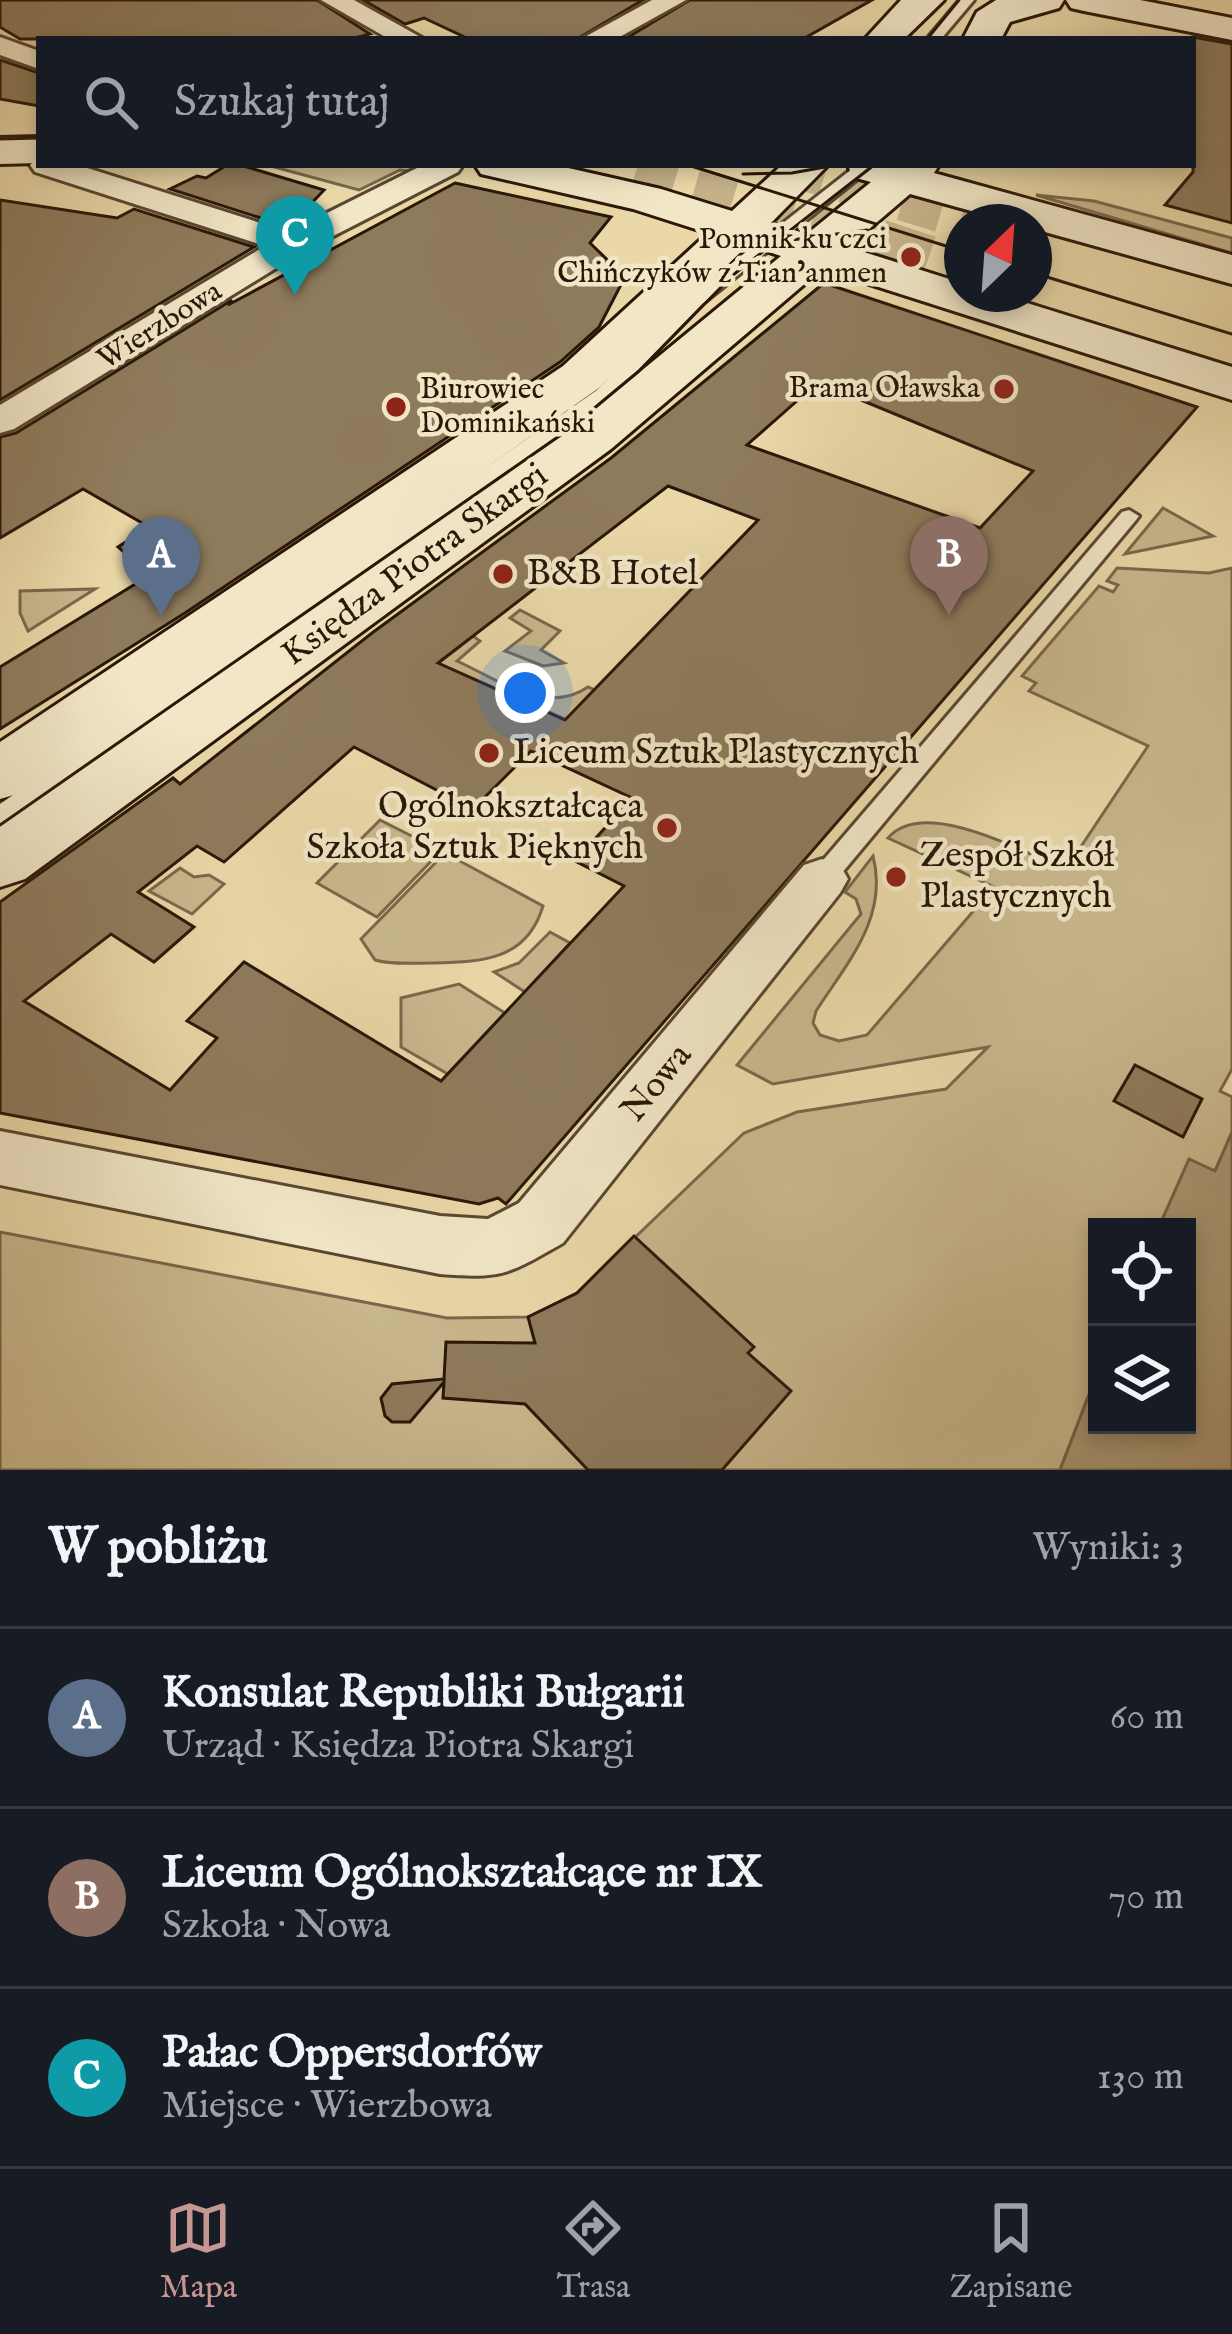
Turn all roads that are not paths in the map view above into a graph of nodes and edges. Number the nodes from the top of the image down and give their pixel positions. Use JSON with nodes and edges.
{"nodes":[{"id":1,"x":334,"y":0,"type":"edge"},
{"id":2,"x":673,"y":0,"type":"edge"},
{"id":3,"x":926,"y":0,"type":"edge"},
{"id":4,"x":967,"y":0,"type":"edge"},
{"id":5,"x":1046,"y":0,"type":"edge"},
{"id":6,"x":1087,"y":0,"type":"edge"},
{"id":7,"x":1232,"y":29,"type":"edge"},
{"id":8,"x":602,"y":34,"type":"edge"},
{"id":9,"x":404,"y":36,"type":"edge"},
{"id":10,"x":886,"y":36,"type":"edge"},
{"id":11,"x":937,"y":36,"type":"edge"},
{"id":12,"x":982,"y":36,"type":"edge"},
{"id":13,"x":0,"y":45,"type":"edge"},
{"id":14,"x":36,"y":60,"type":"edge"},
{"id":15,"x":36,"y":117,"type":"edge"},
{"id":16,"x":0,"y":118,"type":"edge"},
{"id":17,"x":36,"y":150,"type":"edge"},
{"id":18,"x":0,"y":151,"type":"edge"},
{"id":19,"x":36,"y":162,"type":"edge"},
{"id":20,"x":55,"y":168,"type":"edge"},
{"id":21,"x":441,"y":168,"type":"edge"},
{"id":22,"x":527,"y":168,"type":"edge"},
{"id":23,"x":968,"y":168,"type":"edge"},
{"id":24,"x":631,"y":178,"type":"edge"},
{"id":25,"x":833,"y":194,"type":"edge"},
{"id":26,"x":1003,"y":204,"type":"edge"},
{"id":27,"x":944,"y":211,"type":"tunnel mouth"},
{"id":28,"x":1052,"y":230,"type":"edge"},
{"id":29,"x":1052,"y":234,"type":"edge"},
{"id":30,"x":292,"y":244,"type":"junction"},
{"id":31,"x":1232,"y":270,"type":"edge"},
{"id":32,"x":1232,"y":301,"type":"edge"},
{"id":33,"x":1052,"y":302,"type":"edge"},
{"id":34,"x":1232,"y":359,"type":"edge"},
{"id":35,"x":1232,"y":384,"type":"edge"},
{"id":36,"x":598,"y":415,"type":"junction"},
{"id":37,"x":0,"y":421,"type":"edge"},
{"id":38,"x":1129,"y":515,"type":"dead end"},
{"id":39,"x":164,"y":663,"type":"junction"},
{"id":40,"x":66,"y":770,"type":"junction"},
{"id":41,"x":0,"y":775,"type":"edge"},
{"id":42,"x":0,"y":817,"type":"edge"},
{"id":43,"x":0,"y":860,"type":"edge"},
{"id":44,"x":822,"y":879,"type":"joint"},
{"id":45,"x":0,"y":1158,"type":"edge"}],
"edges":[{"from":1,"to":9,"type":"street"},
{"from":2,"to":8,"type":"street"},
{"from":3,"to":10,"type":"street"},
{"from":4,"to":11,"type":"lane"},
{"from":5,"to":12,"type":"street"},
{"from":6,"to":7,"type":"street"},
{"from":13,"to":14,"type":"street"},
{"from":15,"to":16,"type":"street"},
{"from":17,"to":18,"type":"street"},
{"from":18,"to":19,"type":"street"},
{"from":20,"to":30,"type":"street"},
{"from":21,"to":30,"type":"street","name":"Wierzbowa"},
{"from":22,"to":24,"type":"street"},
{"from":23,"to":26,"type":"street"},
{"from":24,"to":25,"type":"street"},
{"from":25,"to":27,"type":"street"},
{"from":25,"to":35,"type":"street"},
{"from":25,"to":36,"type":"street","name":"Księdza Piotra Skargi"},
{"from":25,"to":39,"type":"street","name":"Księdza Piotra Skargi"},
{"from":28,"to":31,"type":"street"},
{"from":29,"to":32,"type":"street"},
{"from":30,"to":37,"type":"street","name":"Wierzbowa"},
{"from":33,"to":34,"type":"street"},
{"from":36,"to":40,"type":"lane"},
{"from":36,"to":43,"type":"street","name":"Księdza Piotra Skargi"},
{"from":38,"to":44,"type":"lane","name":"Nowa"},
{"from":39,"to":40,"type":"lane"},
{"from":39,"to":41,"type":"street","name":"Księdza Piotra Skargi"},
{"from":40,"to":42,"type":"lane"},
{"from":44,"to":45,"type":"street","name":"Nowa"}]}
